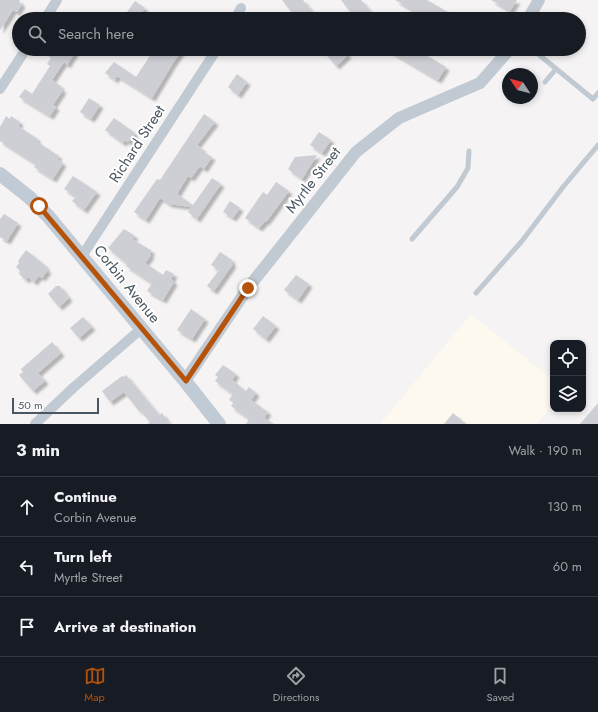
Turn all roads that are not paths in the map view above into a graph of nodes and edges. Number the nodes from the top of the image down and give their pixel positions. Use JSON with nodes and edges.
{"nodes":[{"id":1,"x":57,"y":0,"type":"edge"},
{"id":2,"x":539,"y":0,"type":"edge"},
{"id":3,"x":240,"y":8,"type":"dead end"},
{"id":4,"x":49,"y":12,"type":"edge"},
{"id":5,"x":238,"y":12,"type":"edge"},
{"id":6,"x":532,"y":12,"type":"edge"},
{"id":7,"x":21,"y":56,"type":"edge"},
{"id":8,"x":212,"y":56,"type":"edge"},
{"id":9,"x":504,"y":56,"type":"edge"},
{"id":10,"x":540,"y":56,"type":"edge"},
{"id":11,"x":556,"y":69,"type":"junction"},
{"id":12,"x":545,"y":82,"type":"dead end"},
{"id":13,"x":0,"y":89,"type":"edge"},
{"id":14,"x":598,"y":94,"type":"edge"},
{"id":15,"x":598,"y":145,"type":"edge"},
{"id":16,"x":469,"y":150,"type":"dead end"},
{"id":17,"x":0,"y":174,"type":"edge"},
{"id":18,"x":412,"y":239,"type":"dead end"},
{"id":19,"x":82,"y":256,"type":"junction"},
{"id":20,"x":476,"y":293,"type":"dead end"},
{"id":21,"x":141,"y":329,"type":"junction"},
{"id":22,"x":186,"y":381,"type":"junction"},
{"id":23,"x":35,"y":424,"type":"edge"},
{"id":24,"x":219,"y":424,"type":"edge"}],
"edges":[{"from":1,"to":4,"type":"street"},
{"from":2,"to":6,"type":"street"},
{"from":3,"to":5,"type":"street"},
{"from":7,"to":13,"type":"street"},
{"from":8,"to":19,"type":"street","name":"Richard Street"},
{"from":9,"to":22,"type":"street","name":"Myrtle Street"},
{"from":10,"to":11,"type":"lane"},
{"from":11,"to":12,"type":"lane"},
{"from":11,"to":14,"type":"lane"},
{"from":15,"to":20,"type":"lane"},
{"from":16,"to":18,"type":"lane"},
{"from":17,"to":19,"type":"main road","name":"Corbin Avenue"},
{"from":19,"to":21,"type":"main road","name":"Corbin Avenue"},
{"from":21,"to":22,"type":"main road","name":"Corbin Avenue"},
{"from":21,"to":23,"type":"street"},
{"from":22,"to":24,"type":"main road","name":"Corbin Avenue"}]}
